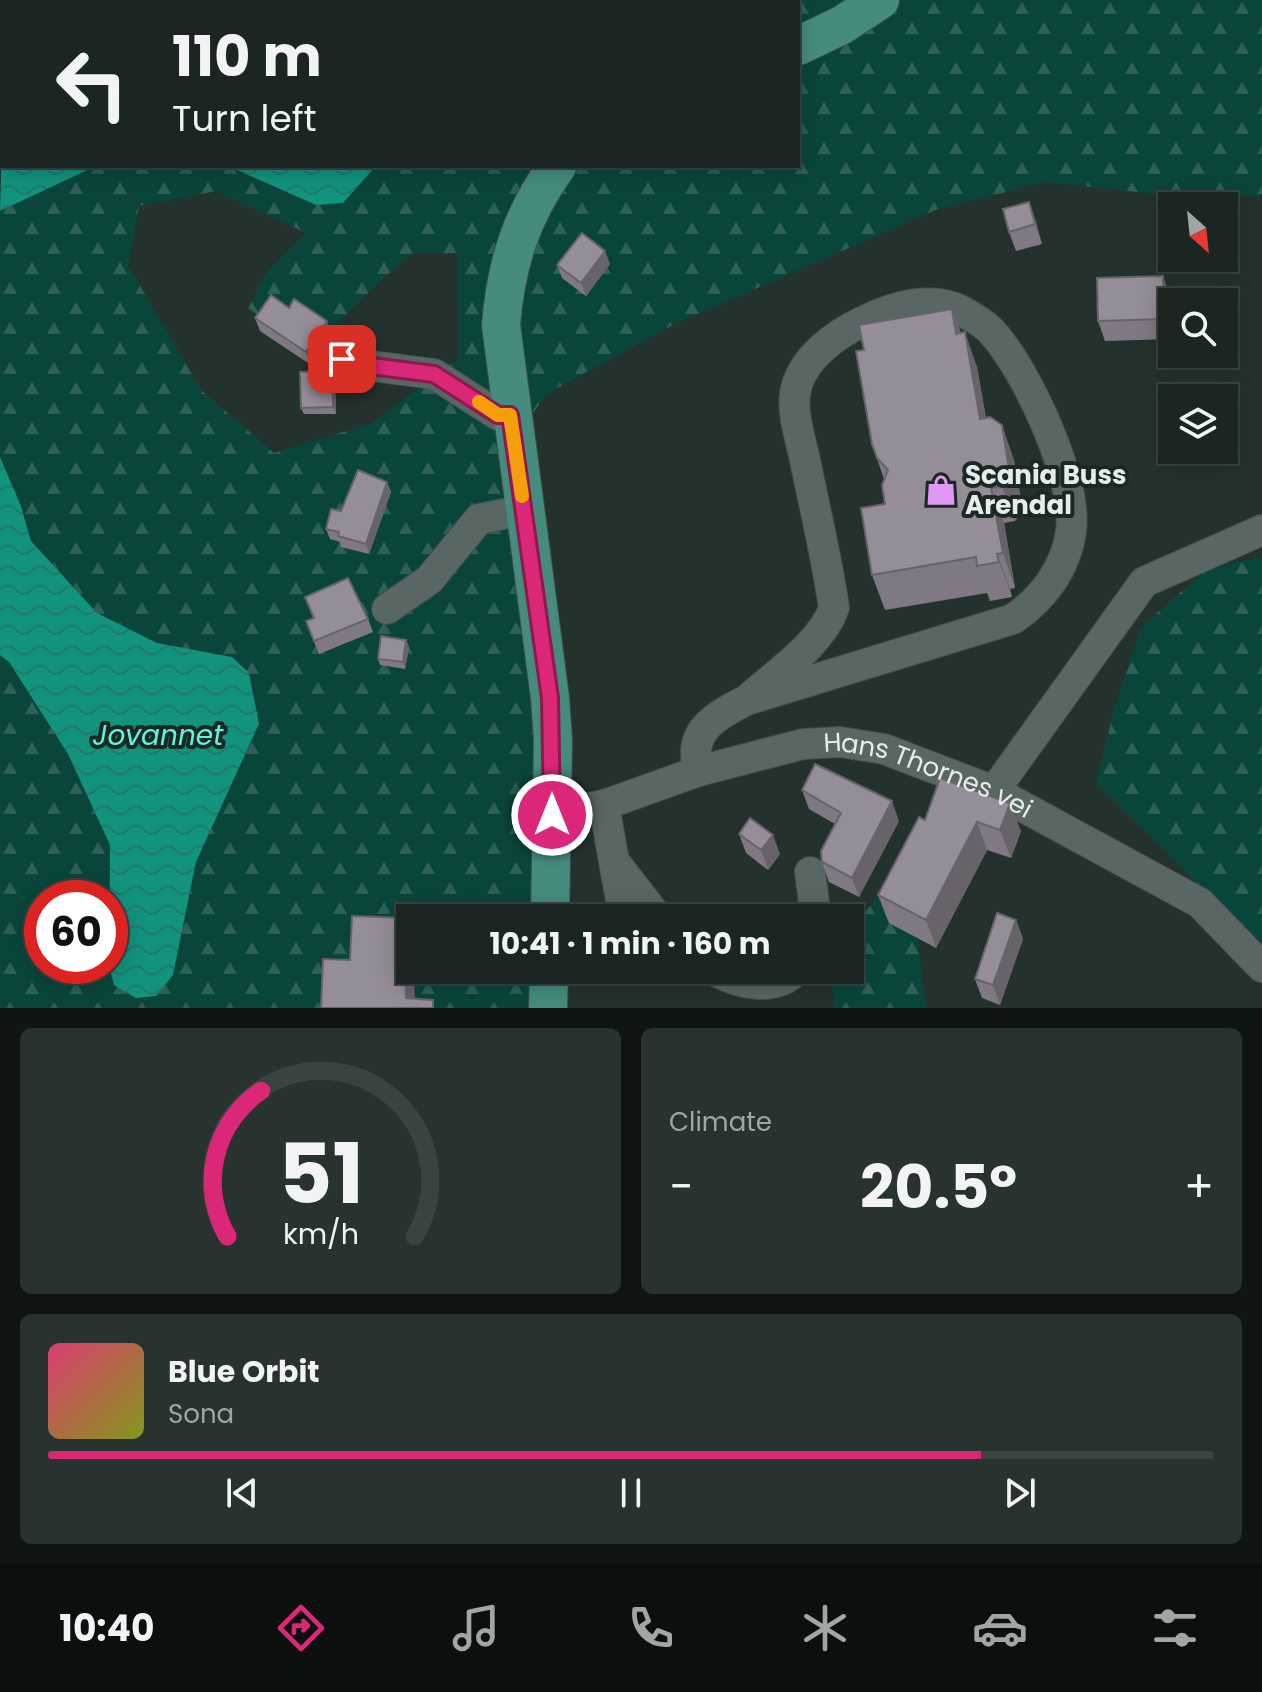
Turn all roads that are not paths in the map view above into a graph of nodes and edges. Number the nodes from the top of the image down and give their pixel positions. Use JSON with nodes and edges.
{"nodes":[{"id":1,"x":880,"y":0,"type":"edge"},
{"id":2,"x":800,"y":45,"type":"edge"},
{"id":3,"x":556,"y":168,"type":"edge"},
{"id":4,"x":342,"y":359,"type":"dead end"},
{"id":5,"x":510,"y":415,"type":"junction"},
{"id":6,"x":524,"y":510,"type":"junction"},
{"id":7,"x":1262,"y":530,"type":"edge"},
{"id":8,"x":387,"y":609,"type":"dead end"},
{"id":9,"x":747,"y":700,"type":"junction"},
{"id":10,"x":699,"y":771,"type":"junction"},
{"id":11,"x":994,"y":791,"type":"junction"},
{"id":12,"x":604,"y":805,"type":"junction"},
{"id":13,"x":552,"y":815,"type":"junction"},
{"id":14,"x":611,"y":857,"type":"junction"},
{"id":15,"x":810,"y":872,"type":"dead end"},
{"id":16,"x":550,"y":904,"type":"edge"},
{"id":17,"x":621,"y":904,"type":"edge"},
{"id":18,"x":647,"y":904,"type":"edge"},
{"id":19,"x":814,"y":904,"type":"edge"},
{"id":20,"x":1262,"y":967,"type":"edge"},
{"id":21,"x":549,"y":984,"type":"edge"},
{"id":22,"x":548,"y":1008,"type":"edge"}],
"edges":[{"from":1,"to":2,"type":"main road"},
{"from":3,"to":5,"type":"main road"},
{"from":4,"to":5,"type":"street"},
{"from":5,"to":6,"type":"main road"},
{"from":6,"to":8,"type":"street"},
{"from":6,"to":13,"type":"main road"},
{"from":7,"to":11,"type":"street"},
{"from":9,"to":9,"type":"street"},
{"from":9,"to":10,"type":"street"},
{"from":10,"to":11,"type":"street","name":"Hans Thornes vei"},
{"from":10,"to":12,"type":"street","name":"Hans Thornes vei"},
{"from":11,"to":20,"type":"street","name":"Hans Thornes vei"},
{"from":12,"to":13,"type":"street","name":"Hans Thornes vei"},
{"from":12,"to":14,"type":"street"},
{"from":13,"to":16,"type":"main road"},
{"from":14,"to":17,"type":"street"},
{"from":14,"to":18,"type":"street"},
{"from":15,"to":19,"type":"street"},
{"from":21,"to":22,"type":"main road"}]}
